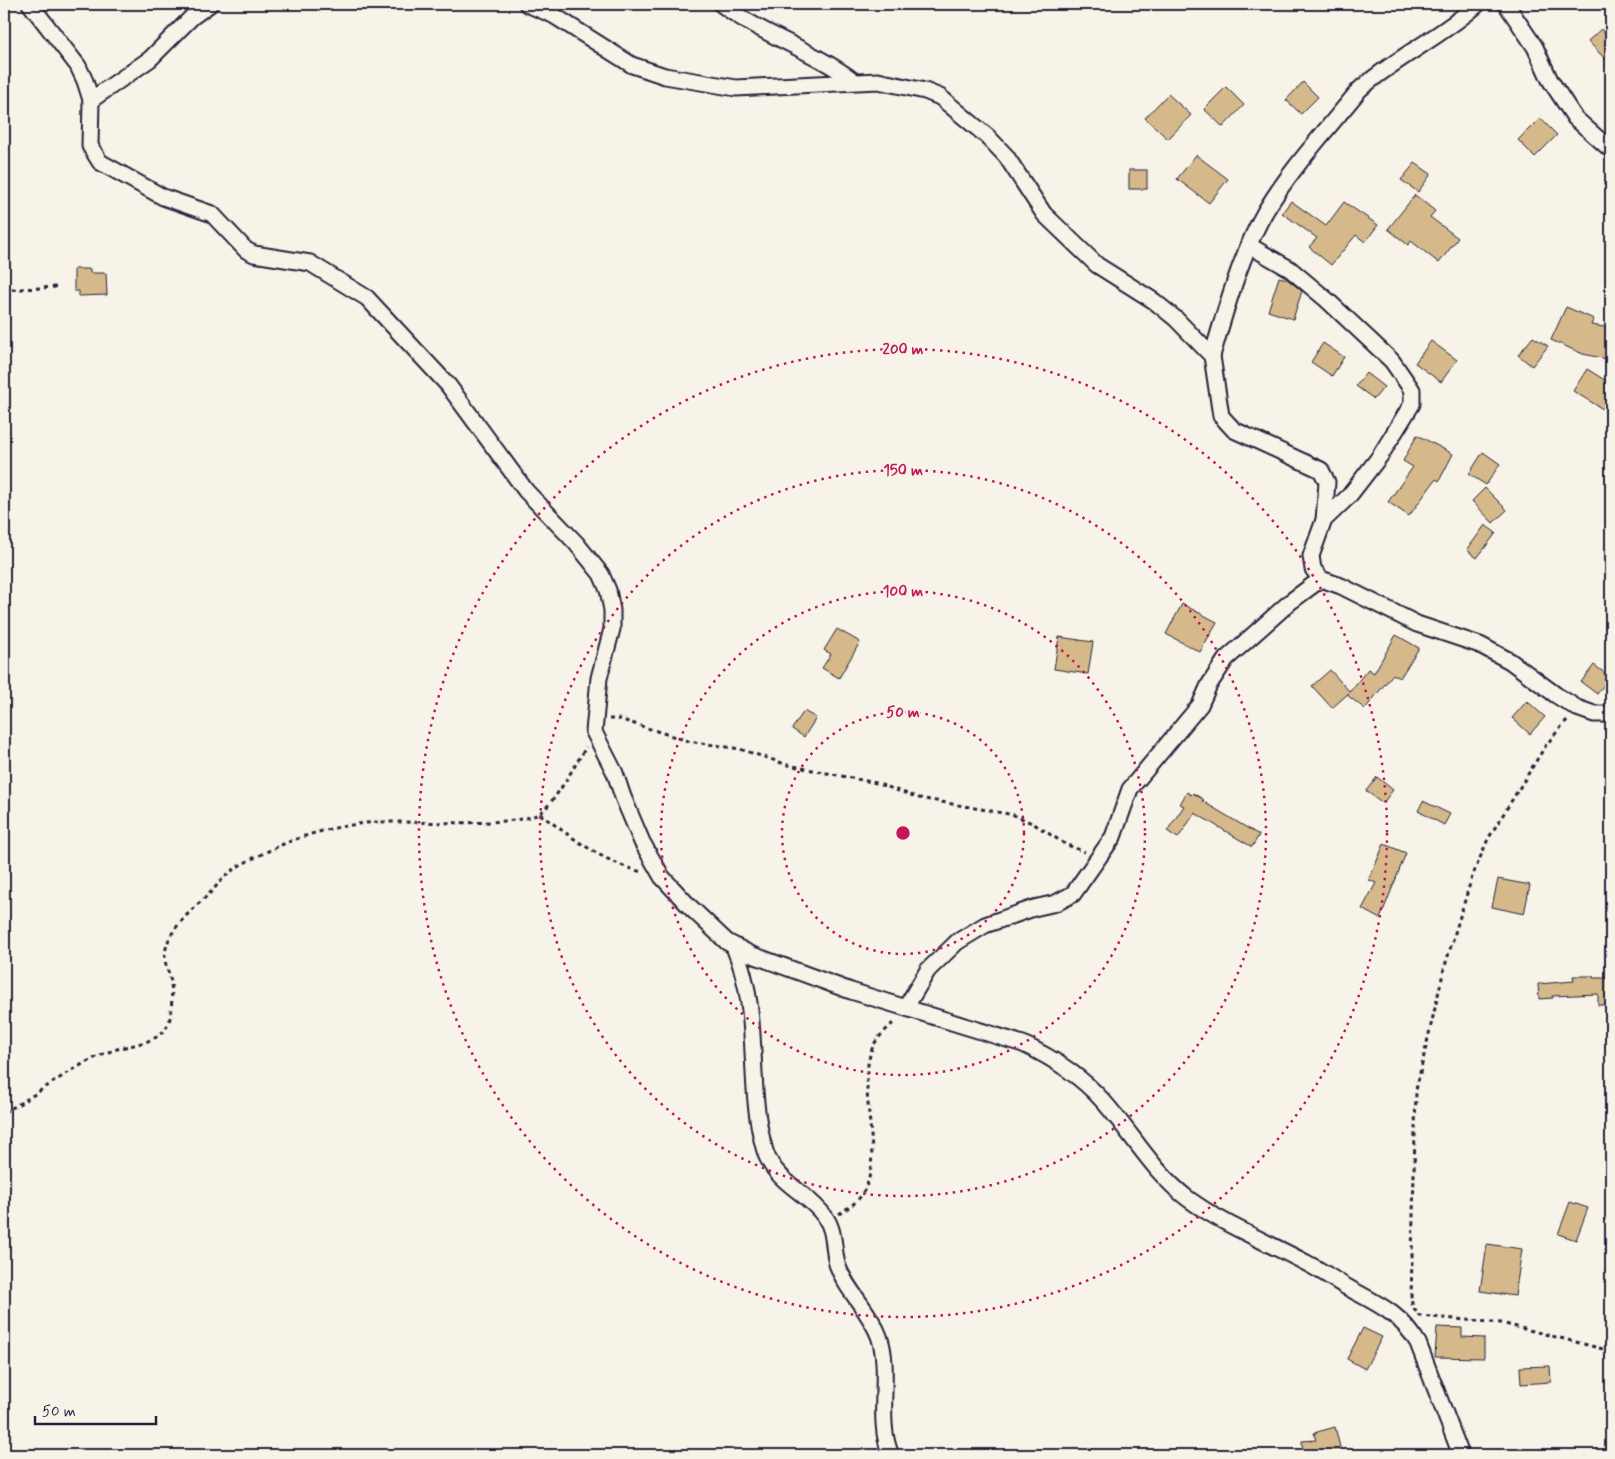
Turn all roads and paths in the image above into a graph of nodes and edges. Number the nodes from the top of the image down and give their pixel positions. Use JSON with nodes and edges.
{"nodes":[{"id":1,"x":30,"y":4,"type":"edge"},
{"id":2,"x":210,"y":4,"type":"edge"},
{"id":3,"x":526,"y":4,"type":"edge"},
{"id":4,"x":721,"y":4,"type":"edge"},
{"id":5,"x":1478,"y":4,"type":"edge"},
{"id":6,"x":1506,"y":4,"type":"edge"},
{"id":7,"x":854,"y":81,"type":"junction"},
{"id":8,"x":91,"y":100,"type":"junction"},
{"id":9,"x":1611,"y":150,"type":"edge"},
{"id":10,"x":1250,"y":246,"type":"junction"},
{"id":11,"x":56,"y":287,"type":"dead end"},
{"id":12,"x":4,"y":290,"type":"edge"},
{"id":13,"x":1212,"y":356,"type":"junction"},
{"id":14,"x":1324,"y":520,"type":"junction"},
{"id":15,"x":1321,"y":579,"type":"junction"},
{"id":16,"x":1578,"y":708,"type":"junction"},
{"id":17,"x":1611,"y":714,"type":"edge"},
{"id":18,"x":594,"y":732,"type":"junction"},
{"id":19,"x":540,"y":814,"type":"junction"},
{"id":20,"x":1100,"y":858,"type":"junction"},
{"id":21,"x":662,"y":877,"type":"junction"},
{"id":22,"x":734,"y":947,"type":"junction"},
{"id":23,"x":905,"y":1006,"type":"junction"},
{"id":24,"x":4,"y":1112,"type":"edge"},
{"id":25,"x":827,"y":1219,"type":"junction"},
{"id":26,"x":1611,"y":1351,"type":"edge"},
{"id":27,"x":4,"y":1447,"type":"edge"},
{"id":28,"x":24,"y":1455,"type":"edge"},
{"id":29,"x":891,"y":1455,"type":"edge"},
{"id":30,"x":1461,"y":1455,"type":"edge"}],
"edges":[{"from":1,"to":8,"type":"street"},
{"from":2,"to":8,"type":"street"},
{"from":3,"to":7,"type":"street"},
{"from":4,"to":7,"type":"street"},
{"from":5,"to":10,"type":"street"},
{"from":6,"to":9,"type":"street"},
{"from":7,"to":13,"type":"street"},
{"from":8,"to":18,"type":"street"},
{"from":10,"to":13,"type":"street"},
{"from":10,"to":14,"type":"street"},
{"from":11,"to":12,"type":"path"},
{"from":13,"to":14,"type":"street"},
{"from":14,"to":15,"type":"street"},
{"from":15,"to":16,"type":"street"},
{"from":15,"to":20,"type":"street"},
{"from":16,"to":17,"type":"street"},
{"from":16,"to":26,"type":"path"},
{"from":18,"to":19,"type":"path"},
{"from":18,"to":20,"type":"path"},
{"from":18,"to":21,"type":"street"},
{"from":19,"to":21,"type":"path"},
{"from":19,"to":24,"type":"path"},
{"from":20,"to":23,"type":"street"},
{"from":21,"to":22,"type":"street"},
{"from":22,"to":23,"type":"street"},
{"from":22,"to":25,"type":"street"},
{"from":23,"to":25,"type":"path"},
{"from":23,"to":30,"type":"street"},
{"from":25,"to":29,"type":"street"},
{"from":27,"to":28,"type":"path"}]}
